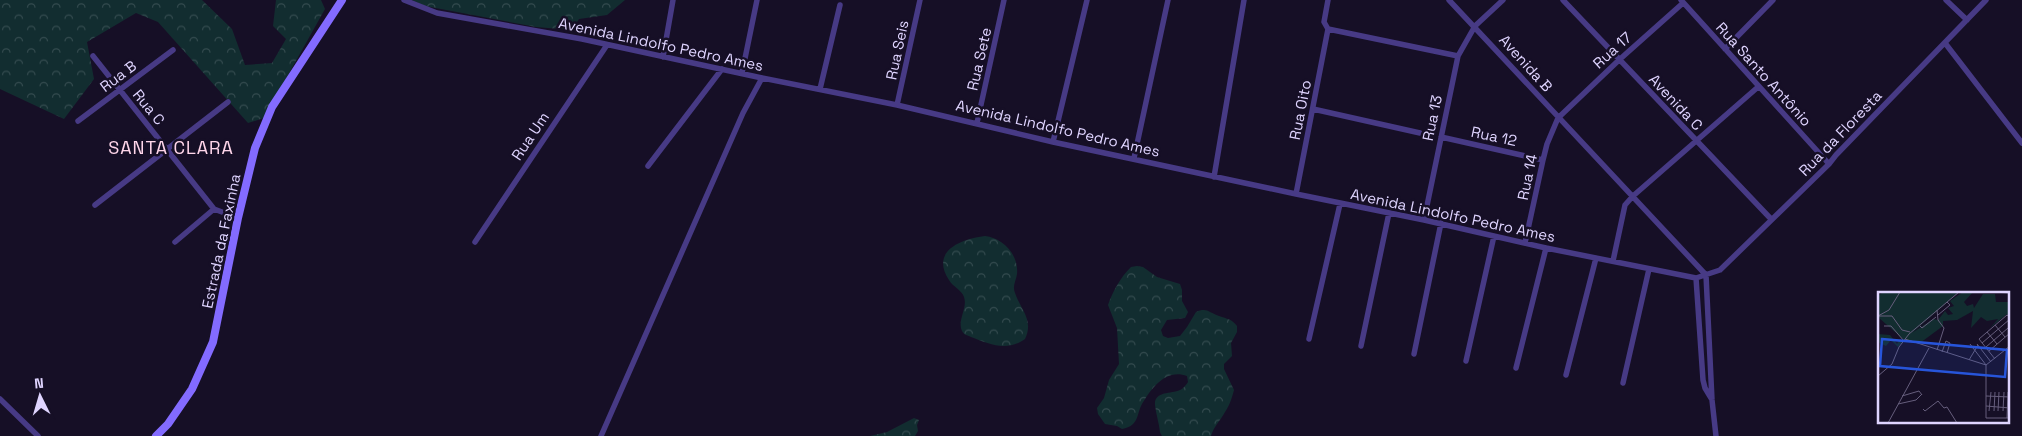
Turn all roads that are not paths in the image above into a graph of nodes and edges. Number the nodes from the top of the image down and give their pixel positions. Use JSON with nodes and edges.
{"nodes":[{"id":1,"x":404,"y":0,"type":"edge"},
{"id":2,"x":673,"y":0,"type":"edge"},
{"id":3,"x":757,"y":0,"type":"edge"},
{"id":4,"x":920,"y":0,"type":"edge"},
{"id":5,"x":1004,"y":0,"type":"edge"},
{"id":6,"x":1087,"y":0,"type":"edge"},
{"id":7,"x":1168,"y":0,"type":"edge"},
{"id":8,"x":1244,"y":0,"type":"edge"},
{"id":9,"x":1328,"y":0,"type":"edge"},
{"id":10,"x":1449,"y":0,"type":"edge"},
{"id":11,"x":1503,"y":0,"type":"edge"},
{"id":12,"x":1563,"y":0,"type":"edge"},
{"id":13,"x":1773,"y":0,"type":"edge"},
{"id":14,"x":1946,"y":0,"type":"edge"},
{"id":15,"x":1986,"y":0,"type":"edge"},
{"id":16,"x":341,"y":1,"type":"edge"},
{"id":17,"x":1682,"y":2,"type":"edge"},
{"id":18,"x":840,"y":5,"type":"dead end"},
{"id":19,"x":1967,"y":20,"type":"junction"},
{"id":20,"x":1475,"y":26,"type":"junction"},
{"id":21,"x":1328,"y":29,"type":"junction"},
{"id":22,"x":1945,"y":43,"type":"junction"},
{"id":23,"x":607,"y":45,"type":"junction"},
{"id":24,"x":1725,"y":49,"type":"junction"},
{"id":25,"x":173,"y":50,"type":"dead end"},
{"id":26,"x":92,"y":56,"type":"dead end"},
{"id":27,"x":663,"y":56,"type":"junction"},
{"id":28,"x":1458,"y":56,"type":"junction"},
{"id":29,"x":1619,"y":60,"type":"junction"},
{"id":30,"x":722,"y":69,"type":"junction"},
{"id":31,"x":742,"y":73,"type":"junction"},
{"id":32,"x":762,"y":78,"type":"junction"},
{"id":33,"x":1758,"y":87,"type":"junction"},
{"id":34,"x":820,"y":89,"type":"junction"},
{"id":35,"x":120,"y":90,"type":"junction"},
{"id":36,"x":228,"y":102,"type":"dead end"},
{"id":37,"x":897,"y":105,"type":"junction"},
{"id":38,"x":1313,"y":109,"type":"junction"},
{"id":39,"x":1558,"y":118,"type":"junction"},
{"id":40,"x":78,"y":121,"type":"dead end"},
{"id":41,"x":977,"y":123,"type":"junction"},
{"id":42,"x":1420,"y":133,"type":"dead end"},
{"id":43,"x":1441,"y":137,"type":"junction"},
{"id":44,"x":1054,"y":142,"type":"junction"},
{"id":45,"x":1696,"y":142,"type":"junction"},
{"id":46,"x":2022,"y":143,"type":"edge"},
{"id":47,"x":168,"y":150,"type":"junction"},
{"id":48,"x":1134,"y":158,"type":"junction"},
{"id":49,"x":1543,"y":160,"type":"junction"},
{"id":50,"x":1829,"y":164,"type":"junction"},
{"id":51,"x":648,"y":166,"type":"dead end"},
{"id":52,"x":1214,"y":177,"type":"junction"},
{"id":53,"x":1296,"y":194,"type":"junction"},
{"id":54,"x":1633,"y":196,"type":"junction"},
{"id":55,"x":1340,"y":204,"type":"junction"},
{"id":56,"x":95,"y":205,"type":"dead end"},
{"id":57,"x":214,"y":209,"type":"junction"},
{"id":58,"x":1389,"y":213,"type":"junction"},
{"id":59,"x":238,"y":218,"type":"junction"},
{"id":60,"x":1771,"y":219,"type":"junction"},
{"id":61,"x":1424,"y":220,"type":"junction"},
{"id":62,"x":1441,"y":223,"type":"junction"},
{"id":63,"x":1494,"y":236,"type":"junction"},
{"id":64,"x":174,"y":242,"type":"dead end"},
{"id":65,"x":475,"y":242,"type":"dead end"},
{"id":66,"x":1525,"y":243,"type":"junction"},
{"id":67,"x":1546,"y":248,"type":"junction"},
{"id":68,"x":1596,"y":258,"type":"junction"},
{"id":69,"x":1613,"y":262,"type":"junction"},
{"id":70,"x":1649,"y":269,"type":"junction"},
{"id":71,"x":1706,"y":275,"type":"junction"},
{"id":72,"x":1696,"y":278,"type":"junction"},
{"id":73,"x":1309,"y":339,"type":"dead end"},
{"id":74,"x":1361,"y":346,"type":"dead end"},
{"id":75,"x":1414,"y":354,"type":"dead end"},
{"id":76,"x":1466,"y":361,"type":"dead end"},
{"id":77,"x":1516,"y":368,"type":"dead end"},
{"id":78,"x":1566,"y":375,"type":"dead end"},
{"id":79,"x":1624,"y":383,"type":"dead end"},
{"id":80,"x":0,"y":399,"type":"edge"},
{"id":81,"x":1712,"y":400,"type":"junction"},
{"id":82,"x":38,"y":436,"type":"edge"},
{"id":83,"x":156,"y":436,"type":"edge"},
{"id":84,"x":601,"y":436,"type":"edge"},
{"id":85,"x":1716,"y":436,"type":"edge"}],
"edges":[{"from":1,"to":23,"type":"street","name":"Avenida Lindolfo Pedro Ames"},
{"from":2,"to":27,"type":"street"},
{"from":3,"to":31,"type":"street"},
{"from":4,"to":37,"type":"street","name":"Rua Seis"},
{"from":5,"to":41,"type":"street","name":"Rua Sete"},
{"from":6,"to":44,"type":"street"},
{"from":7,"to":48,"type":"street"},
{"from":8,"to":52,"type":"street"},
{"from":9,"to":21,"type":"street","name":"Rua Oito"},
{"from":10,"to":20,"type":"street"},
{"from":11,"to":20,"type":"street","name":"Rua 13"},
{"from":12,"to":29,"type":"street","name":"Avenida C"},
{"from":13,"to":24,"type":"street"},
{"from":14,"to":19,"type":"street"},
{"from":15,"to":19,"type":"street","name":"Rua da Floresta"},
{"from":16,"to":59,"type":"street","name":"Estrada da Faxinha"},
{"from":17,"to":24,"type":"street","name":"Rua Santo Antônio"},
{"from":17,"to":29,"type":"street","name":"Rua 17"},
{"from":18,"to":34,"type":"street"},
{"from":19,"to":22,"type":"street","name":"Rua da Floresta"},
{"from":20,"to":28,"type":"street","name":"Rua 13"},
{"from":20,"to":39,"type":"street","name":"Avenida B"},
{"from":21,"to":28,"type":"street"},
{"from":21,"to":38,"type":"street","name":"Rua Oito"},
{"from":22,"to":46,"type":"street"},
{"from":22,"to":50,"type":"street","name":"Rua da Floresta"},
{"from":23,"to":27,"type":"street","name":"Avenida Lindolfo Pedro Ames"},
{"from":23,"to":65,"type":"street","name":"Rua Um"},
{"from":24,"to":33,"type":"street","name":"Rua Santo Antônio"},
{"from":25,"to":35,"type":"street","name":"Rua B"},
{"from":26,"to":35,"type":"street","name":"Rua C"},
{"from":27,"to":30,"type":"street","name":"Avenida Lindolfo Pedro Ames"},
{"from":28,"to":43,"type":"street","name":"Rua 13"},
{"from":29,"to":39,"type":"street","name":"Rua 17"},
{"from":29,"to":45,"type":"street","name":"Avenida C"},
{"from":30,"to":31,"type":"street","name":"Avenida Lindolfo Pedro Ames"},
{"from":30,"to":51,"type":"street"},
{"from":31,"to":32,"type":"street","name":"Avenida Lindolfo Pedro Ames"},
{"from":32,"to":34,"type":"street","name":"Avenida Lindolfo Pedro Ames"},
{"from":32,"to":84,"type":"street"},
{"from":33,"to":45,"type":"street"},
{"from":33,"to":50,"type":"street","name":"Rua Santo Antônio"},
{"from":34,"to":37,"type":"street","name":"Avenida Lindolfo Pedro Ames"},
{"from":35,"to":40,"type":"street","name":"Rua B"},
{"from":35,"to":47,"type":"street","name":"Rua C"},
{"from":36,"to":47,"type":"street"},
{"from":37,"to":41,"type":"street","name":"Avenida Lindolfo Pedro Ames"},
{"from":38,"to":42,"type":"street"},
{"from":38,"to":53,"type":"street","name":"Rua Oito"},
{"from":39,"to":49,"type":"street","name":"Rua 14"},
{"from":39,"to":54,"type":"street","name":"Avenida B"},
{"from":41,"to":44,"type":"street","name":"Avenida Lindolfo Pedro Ames"},
{"from":43,"to":49,"type":"street","name":"Rua 12"},
{"from":43,"to":61,"type":"street","name":"Rua 13"},
{"from":44,"to":48,"type":"street","name":"Avenida Lindolfo Pedro Ames"},
{"from":45,"to":54,"type":"street"},
{"from":45,"to":60,"type":"street","name":"Avenida C"},
{"from":47,"to":56,"type":"street"},
{"from":47,"to":57,"type":"street","name":"Rua C"},
{"from":48,"to":52,"type":"street","name":"Avenida Lindolfo Pedro Ames"},
{"from":49,"to":66,"type":"street","name":"Rua 14"},
{"from":50,"to":60,"type":"street","name":"Rua da Floresta"},
{"from":52,"to":53,"type":"street","name":"Avenida Lindolfo Pedro Ames"},
{"from":53,"to":55,"type":"street","name":"Avenida Lindolfo Pedro Ames"},
{"from":54,"to":69,"type":"street"},
{"from":54,"to":71,"type":"street","name":"Avenida B"},
{"from":55,"to":58,"type":"street","name":"Avenida Lindolfo Pedro Ames"},
{"from":55,"to":73,"type":"street"},
{"from":57,"to":59,"type":"street"},
{"from":57,"to":64,"type":"street"},
{"from":58,"to":61,"type":"street","name":"Avenida Lindolfo Pedro Ames"},
{"from":58,"to":74,"type":"street"},
{"from":59,"to":83,"type":"street","name":"Estrada da Faxinha"},
{"from":60,"to":71,"type":"street","name":"Rua da Floresta"},
{"from":61,"to":62,"type":"street","name":"Avenida Lindolfo Pedro Ames"},
{"from":62,"to":63,"type":"street","name":"Avenida Lindolfo Pedro Ames"},
{"from":62,"to":75,"type":"street"},
{"from":63,"to":66,"type":"street","name":"Avenida Lindolfo Pedro Ames"},
{"from":63,"to":76,"type":"street"},
{"from":66,"to":67,"type":"street","name":"Avenida Lindolfo Pedro Ames"},
{"from":67,"to":68,"type":"street","name":"Avenida Lindolfo Pedro Ames"},
{"from":67,"to":77,"type":"street"},
{"from":68,"to":69,"type":"street","name":"Avenida Lindolfo Pedro Ames"},
{"from":68,"to":78,"type":"street"},
{"from":69,"to":70,"type":"street","name":"Avenida Lindolfo Pedro Ames"},
{"from":70,"to":72,"type":"street","name":"Avenida Lindolfo Pedro Ames"},
{"from":70,"to":79,"type":"street"},
{"from":71,"to":72,"type":"street","name":"Avenida Lindolfo Pedro Ames"},
{"from":71,"to":81,"type":"street"},
{"from":72,"to":81,"type":"street"},
{"from":80,"to":82,"type":"street"},
{"from":81,"to":85,"type":"street"}]}
